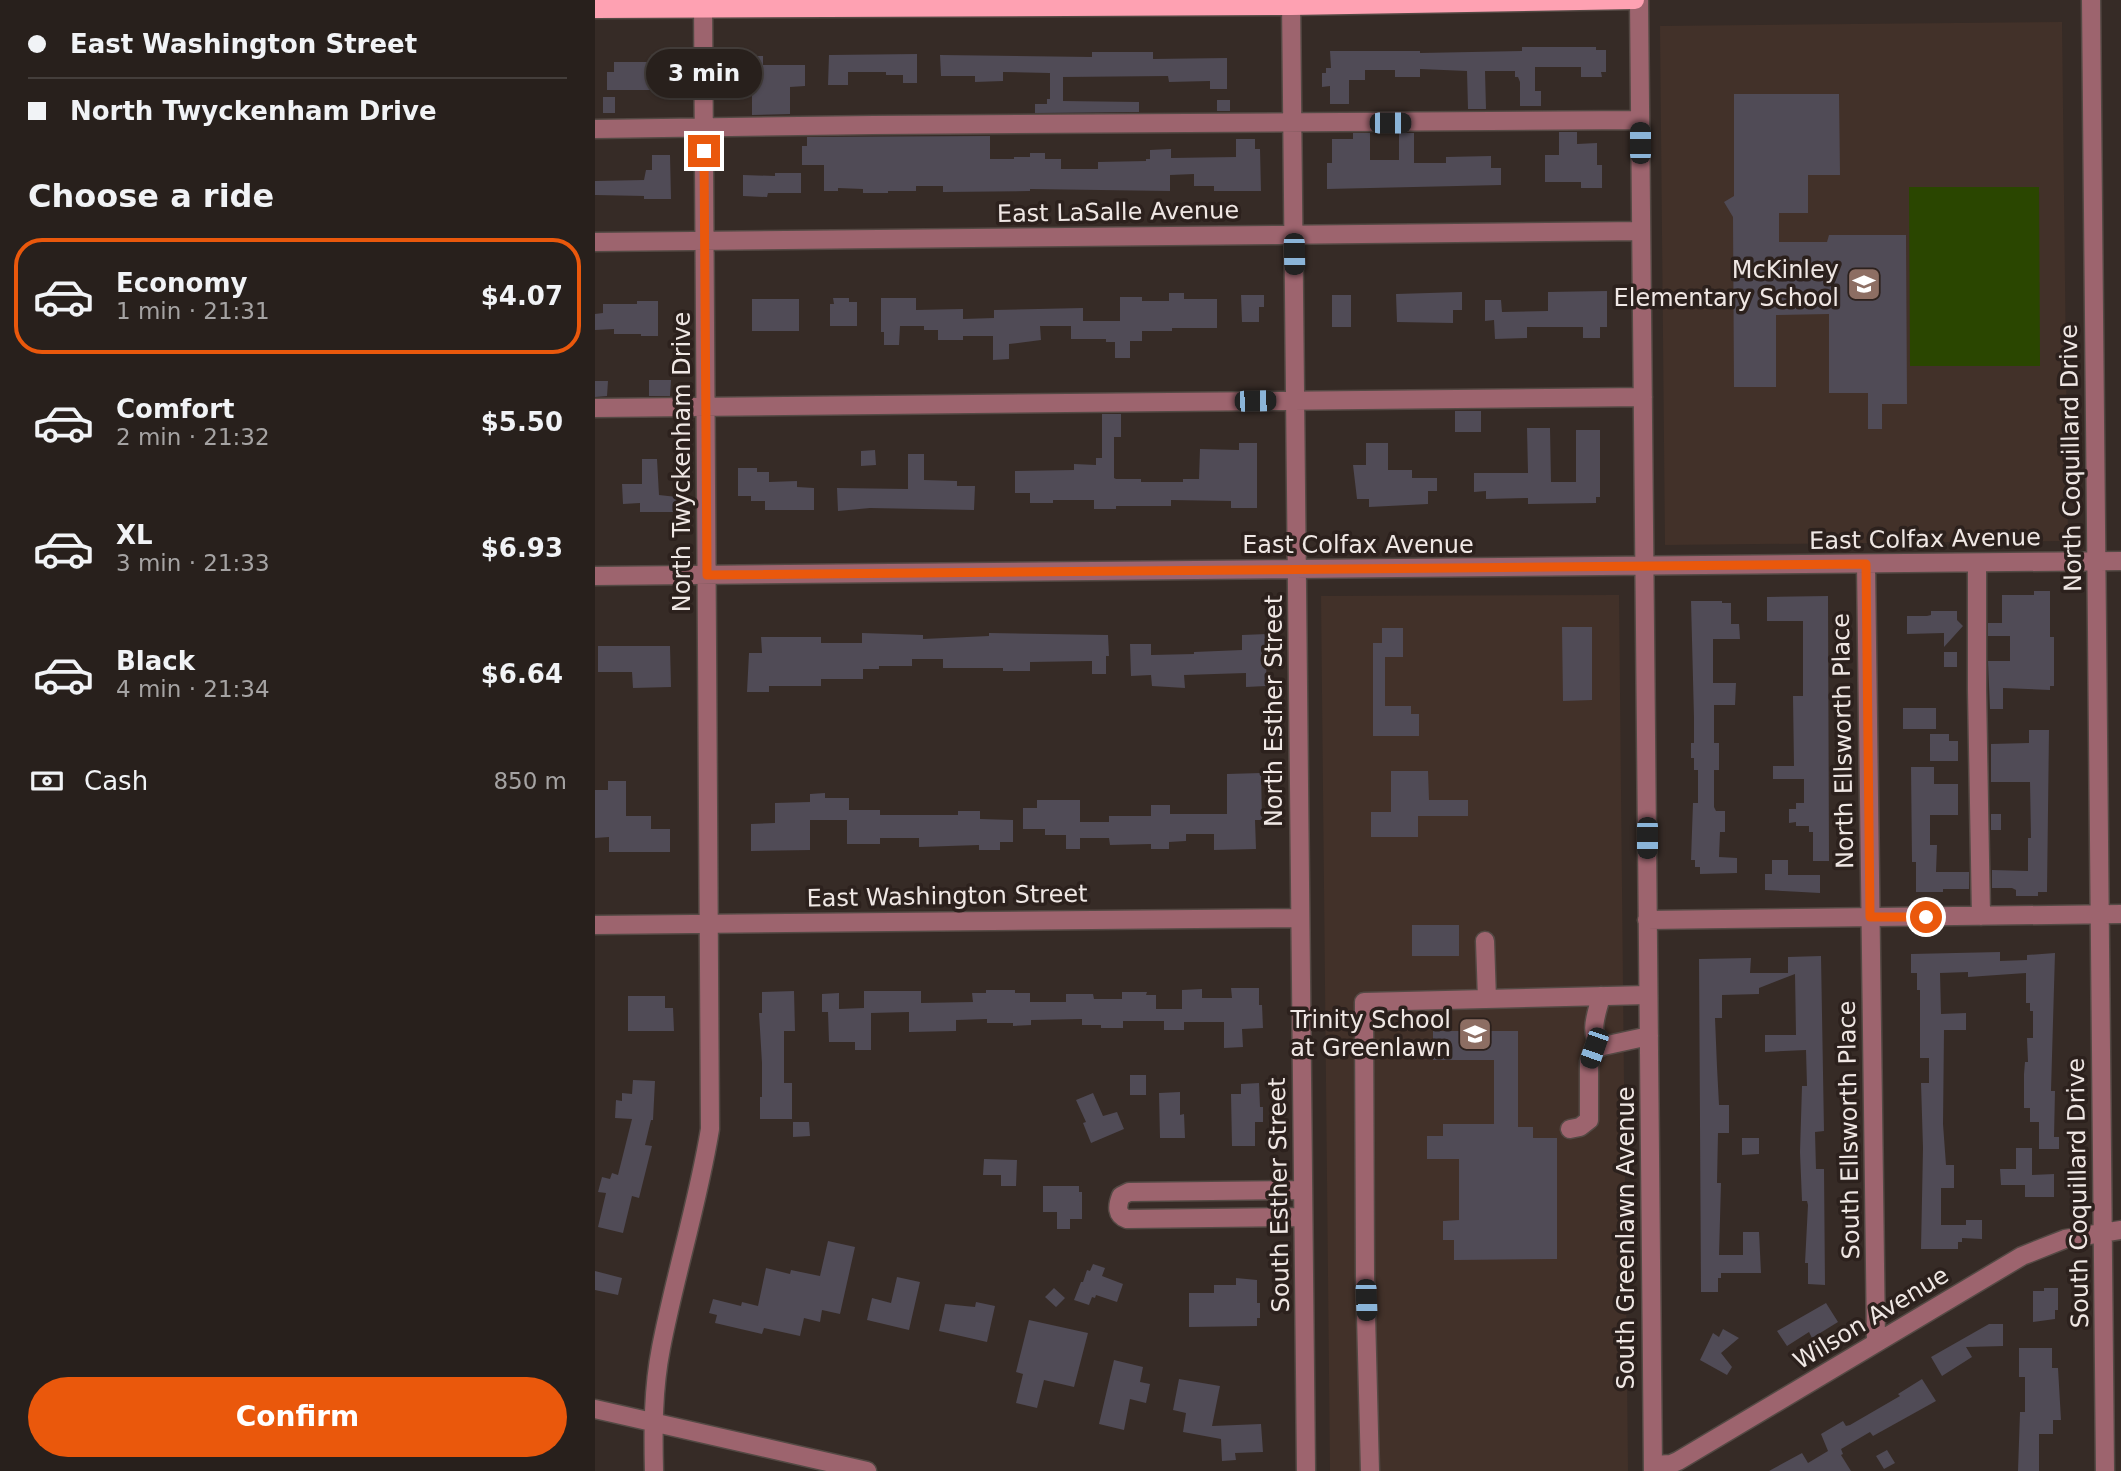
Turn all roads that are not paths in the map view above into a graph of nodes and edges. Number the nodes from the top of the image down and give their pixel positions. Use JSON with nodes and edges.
{"nodes":[{"id":1,"x":1637,"y":0,"type":"edge"},
{"id":2,"x":2091,"y":0,"type":"edge"},
{"id":3,"x":1291,"y":3,"type":"edge"},
{"id":4,"x":703,"y":4,"type":"edge"},
{"id":5,"x":595,"y":9,"type":"edge"},
{"id":6,"x":1640,"y":120,"type":"junction"},
{"id":7,"x":1293,"y":123,"type":"junction"},
{"id":8,"x":704,"y":128,"type":"junction"},
{"id":9,"x":595,"y":130,"type":"edge"},
{"id":10,"x":1641,"y":231,"type":"junction"},
{"id":11,"x":1294,"y":234,"type":"junction"},
{"id":12,"x":704,"y":241,"type":"junction"},
{"id":13,"x":595,"y":242,"type":"edge"},
{"id":14,"x":1643,"y":397,"type":"junction"},
{"id":15,"x":1296,"y":400,"type":"junction"},
{"id":16,"x":706,"y":407,"type":"junction"},
{"id":17,"x":595,"y":408,"type":"edge"},
{"id":18,"x":2096,"y":561,"type":"junction"},
{"id":19,"x":2121,"y":561,"type":"edge"},
{"id":20,"x":1977,"y":563,"type":"junction"},
{"id":21,"x":1866,"y":564,"type":"junction"},
{"id":22,"x":1645,"y":567,"type":"junction"},
{"id":23,"x":1297,"y":569,"type":"junction"},
{"id":24,"x":707,"y":575,"type":"junction"},
{"id":25,"x":595,"y":576,"type":"edge"},
{"id":26,"x":2121,"y":914,"type":"edge"},
{"id":27,"x":2100,"y":915,"type":"junction"},
{"id":28,"x":1981,"y":916,"type":"junction"},
{"id":29,"x":1870,"y":917,"type":"junction"},
{"id":30,"x":1300,"y":918,"type":"junction"},
{"id":31,"x":1647,"y":920,"type":"junction"},
{"id":32,"x":711,"y":923,"type":"junction"},
{"id":33,"x":595,"y":925,"type":"edge"},
{"id":34,"x":1485,"y":941,"type":"dead end"},
{"id":35,"x":1648,"y":995,"type":"junction"},
{"id":36,"x":1601,"y":996,"type":"junction"},
{"id":37,"x":1487,"y":999,"type":"junction"},
{"id":38,"x":1649,"y":1036,"type":"junction"},
{"id":39,"x":1601,"y":1047,"type":"junction"},
{"id":40,"x":1570,"y":1129,"type":"dead end"},
{"id":41,"x":1303,"y":1190,"type":"junction"},
{"id":42,"x":1303,"y":1217,"type":"junction"},
{"id":43,"x":2121,"y":1230,"type":"edge"},
{"id":44,"x":2102,"y":1232,"type":"junction"},
{"id":45,"x":1877,"y":1342,"type":"junction"},
{"id":46,"x":595,"y":1409,"type":"edge"},
{"id":47,"x":655,"y":1423,"type":"junction"},
{"id":48,"x":1653,"y":1468,"type":"edge"},
{"id":49,"x":654,"y":1471,"type":"edge"},
{"id":50,"x":867,"y":1471,"type":"edge"},
{"id":51,"x":1306,"y":1471,"type":"edge"},
{"id":52,"x":1370,"y":1471,"type":"edge"},
{"id":53,"x":2105,"y":1471,"type":"edge"}],
"edges":[{"from":1,"to":3,"type":"main road"},
{"from":1,"to":6,"type":"street","name":"South Greenlawn Avenue"},
{"from":2,"to":18,"type":"street","name":"North Coquillard Drive"},
{"from":3,"to":4,"type":"main road"},
{"from":3,"to":7,"type":"street","name":"North Esther Street"},
{"from":4,"to":5,"type":"main road"},
{"from":4,"to":8,"type":"street","name":"North Twyckenham Drive"},
{"from":6,"to":7,"type":"street"},
{"from":6,"to":10,"type":"street","name":"South Greenlawn Avenue"},
{"from":7,"to":8,"type":"street"},
{"from":7,"to":11,"type":"street","name":"North Esther Street"},
{"from":8,"to":9,"type":"street"},
{"from":8,"to":12,"type":"street","name":"North Twyckenham Drive"},
{"from":10,"to":11,"type":"street","name":"East LaSalle Avenue"},
{"from":10,"to":14,"type":"street","name":"South Greenlawn Avenue"},
{"from":11,"to":12,"type":"street","name":"East LaSalle Avenue"},
{"from":11,"to":15,"type":"street","name":"North Esther Street"},
{"from":12,"to":13,"type":"street","name":"East LaSalle Avenue"},
{"from":12,"to":16,"type":"street","name":"North Twyckenham Drive"},
{"from":14,"to":15,"type":"street"},
{"from":14,"to":22,"type":"street","name":"South Greenlawn Avenue"},
{"from":15,"to":16,"type":"street"},
{"from":15,"to":23,"type":"street","name":"North Esther Street"},
{"from":16,"to":17,"type":"street"},
{"from":16,"to":24,"type":"street","name":"North Twyckenham Drive"},
{"from":18,"to":19,"type":"street","name":"East Colfax Avenue"},
{"from":18,"to":20,"type":"street","name":"East Colfax Avenue"},
{"from":18,"to":27,"type":"street","name":"North Coquillard Drive"},
{"from":20,"to":21,"type":"street","name":"East Colfax Avenue"},
{"from":20,"to":28,"type":"street"},
{"from":21,"to":22,"type":"street","name":"East Colfax Avenue"},
{"from":21,"to":29,"type":"street","name":"North Ellsworth Place"},
{"from":22,"to":23,"type":"street","name":"East Colfax Avenue"},
{"from":22,"to":31,"type":"street","name":"South Greenlawn Avenue"},
{"from":23,"to":24,"type":"street","name":"East Colfax Avenue"},
{"from":23,"to":30,"type":"street","name":"North Esther Street"},
{"from":24,"to":25,"type":"street","name":"East Colfax Avenue"},
{"from":24,"to":32,"type":"street","name":"North Twyckenham Drive"},
{"from":26,"to":27,"type":"street"},
{"from":27,"to":28,"type":"street"},
{"from":27,"to":44,"type":"street","name":"South Coquillard Drive"},
{"from":28,"to":29,"type":"street"},
{"from":29,"to":31,"type":"street"},
{"from":29,"to":45,"type":"street","name":"South Ellsworth Place"},
{"from":30,"to":32,"type":"street","name":"East Washington Street"},
{"from":30,"to":41,"type":"street","name":"South Esther Street"},
{"from":31,"to":35,"type":"street","name":"South Greenlawn Avenue"},
{"from":32,"to":33,"type":"street","name":"East Washington Street"},
{"from":32,"to":47,"type":"street","name":"North Twyckenham Drive"},
{"from":34,"to":37,"type":"street"},
{"from":35,"to":36,"type":"street"},
{"from":35,"to":38,"type":"street","name":"South Greenlawn Avenue"},
{"from":36,"to":37,"type":"street"},
{"from":36,"to":39,"type":"street"},
{"from":37,"to":52,"type":"street"},
{"from":38,"to":39,"type":"street"},
{"from":38,"to":48,"type":"street","name":"South Greenlawn Avenue"},
{"from":39,"to":40,"type":"street"},
{"from":41,"to":42,"type":"street","name":"South Esther Street"},
{"from":41,"to":42,"type":"street"},
{"from":42,"to":51,"type":"street","name":"South Esther Street"},
{"from":43,"to":44,"type":"street","name":"Wilson Avenue"},
{"from":44,"to":45,"type":"street","name":"Wilson Avenue"},
{"from":44,"to":53,"type":"street","name":"South Coquillard Drive"},
{"from":45,"to":48,"type":"street","name":"Wilson Avenue"},
{"from":46,"to":47,"type":"street"},
{"from":47,"to":49,"type":"street","name":"North Twyckenham Drive"},
{"from":47,"to":50,"type":"street"}]}
